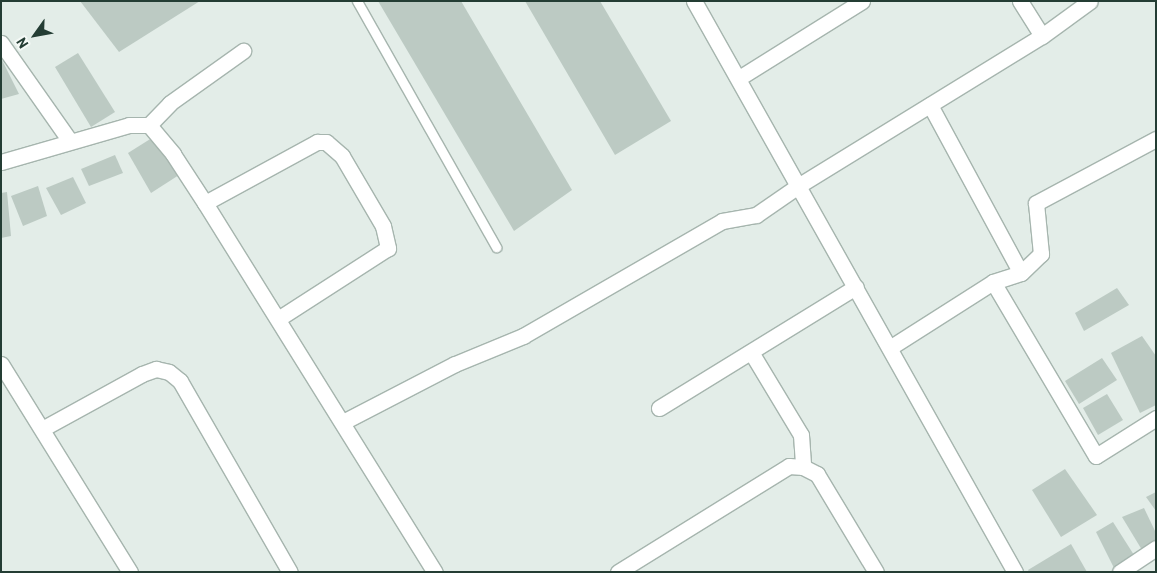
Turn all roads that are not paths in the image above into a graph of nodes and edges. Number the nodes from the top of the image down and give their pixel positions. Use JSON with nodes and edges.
{"nodes":[{"id":1,"x":357,"y":1,"type":"edge"},
{"id":2,"x":694,"y":1,"type":"edge"},
{"id":3,"x":1020,"y":1,"type":"edge"},
{"id":4,"x":1090,"y":1,"type":"edge"},
{"id":5,"x":855,"y":3,"type":"edge"},
{"id":6,"x":1042,"y":36,"type":"junction"},
{"id":7,"x":1,"y":43,"type":"edge"},
{"id":8,"x":243,"y":51,"type":"dead end"},
{"id":9,"x":739,"y":78,"type":"junction"},
{"id":10,"x":930,"y":105,"type":"junction"},
{"id":11,"x":149,"y":125,"type":"junction"},
{"id":12,"x":1156,"y":139,"type":"edge"},
{"id":13,"x":70,"y":141,"type":"junction"},
{"id":14,"x":1,"y":162,"type":"edge"},
{"id":15,"x":798,"y":186,"type":"junction"},
{"id":16,"x":205,"y":203,"type":"junction"},
{"id":17,"x":496,"y":247,"type":"dead end"},
{"id":18,"x":1021,"y":273,"type":"junction"},
{"id":19,"x":993,"y":282,"type":"junction"},
{"id":20,"x":856,"y":287,"type":"junction"},
{"id":21,"x":278,"y":319,"type":"junction"},
{"id":22,"x":891,"y":347,"type":"junction"},
{"id":23,"x":751,"y":352,"type":"junction"},
{"id":24,"x":1,"y":364,"type":"edge"},
{"id":25,"x":660,"y":408,"type":"dead end"},
{"id":26,"x":1156,"y":418,"type":"edge"},
{"id":27,"x":343,"y":422,"type":"junction"},
{"id":28,"x":42,"y":429,"type":"junction"},
{"id":29,"x":803,"y":467,"type":"junction"},
{"id":30,"x":1156,"y":548,"type":"edge"},
{"id":31,"x":130,"y":572,"type":"edge"},
{"id":32,"x":290,"y":572,"type":"edge"},
{"id":33,"x":435,"y":572,"type":"edge"},
{"id":34,"x":618,"y":572,"type":"edge"},
{"id":35,"x":876,"y":572,"type":"edge"},
{"id":36,"x":1015,"y":572,"type":"edge"},
{"id":37,"x":1120,"y":572,"type":"edge"}],
"edges":[{"from":1,"to":17,"type":"lane"},
{"from":2,"to":9,"type":"street"},
{"from":3,"to":6,"type":"street"},
{"from":4,"to":6,"type":"street"},
{"from":5,"to":9,"type":"street"},
{"from":6,"to":10,"type":"street"},
{"from":7,"to":13,"type":"street"},
{"from":8,"to":11,"type":"street"},
{"from":9,"to":15,"type":"street"},
{"from":10,"to":15,"type":"street"},
{"from":10,"to":18,"type":"street"},
{"from":11,"to":13,"type":"street"},
{"from":11,"to":16,"type":"street"},
{"from":12,"to":18,"type":"street"},
{"from":13,"to":14,"type":"street"},
{"from":15,"to":20,"type":"street"},
{"from":15,"to":27,"type":"street"},
{"from":16,"to":21,"type":"street"},
{"from":16,"to":21,"type":"street"},
{"from":18,"to":19,"type":"street"},
{"from":19,"to":22,"type":"street"},
{"from":19,"to":26,"type":"street"},
{"from":20,"to":22,"type":"street"},
{"from":20,"to":23,"type":"street"},
{"from":21,"to":27,"type":"street"},
{"from":22,"to":36,"type":"street"},
{"from":23,"to":25,"type":"street"},
{"from":23,"to":29,"type":"street"},
{"from":24,"to":28,"type":"street"},
{"from":27,"to":33,"type":"street"},
{"from":28,"to":31,"type":"street"},
{"from":28,"to":32,"type":"street"},
{"from":29,"to":34,"type":"street"},
{"from":29,"to":35,"type":"street"},
{"from":30,"to":37,"type":"street"}]}
